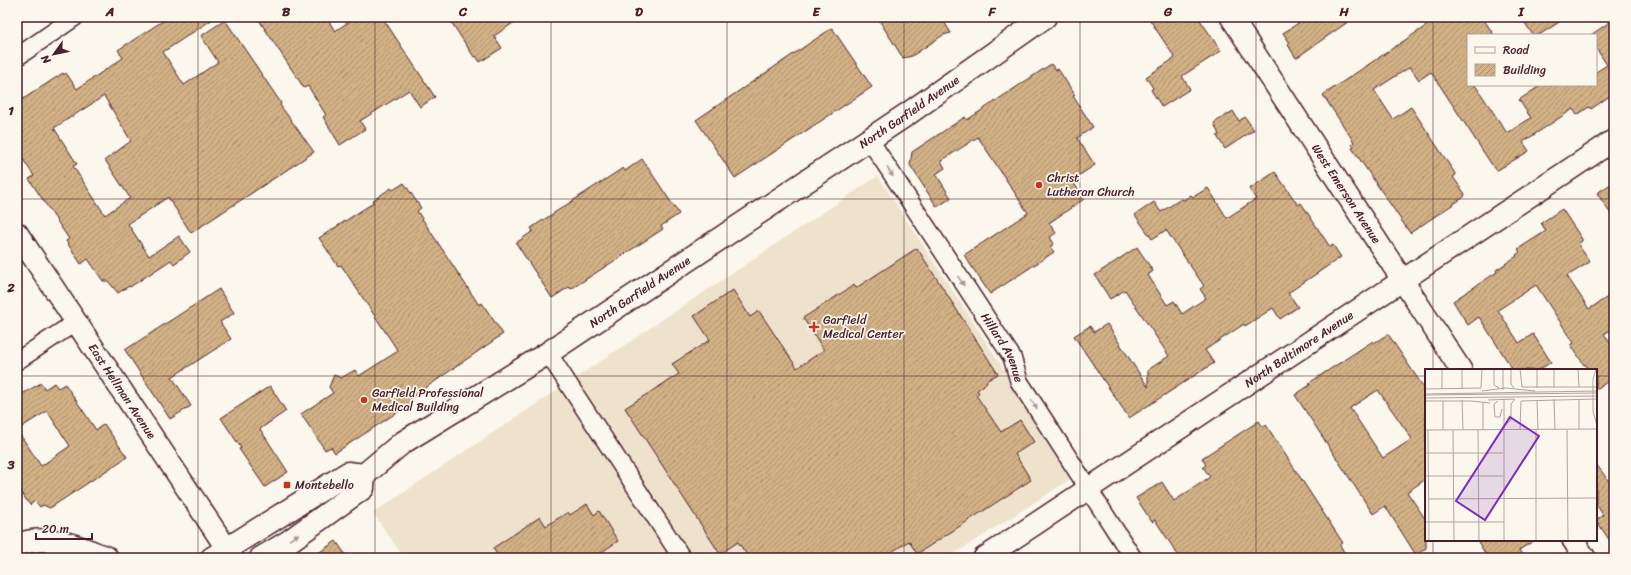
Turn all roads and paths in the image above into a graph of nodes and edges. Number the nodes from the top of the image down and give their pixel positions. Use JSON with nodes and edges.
{"nodes":[{"id":1,"x":75,"y":17,"type":"edge"},
{"id":2,"x":1045,"y":17,"type":"edge"},
{"id":3,"x":1231,"y":17,"type":"edge"},
{"id":4,"x":17,"y":57,"type":"edge"},
{"id":5,"x":869,"y":139,"type":"junction"},
{"id":6,"x":1614,"y":140,"type":"edge"},
{"id":7,"x":17,"y":233,"type":"edge"},
{"id":8,"x":1402,"y":279,"type":"junction"},
{"id":9,"x":76,"y":322,"type":"junction"},
{"id":10,"x":548,"y":352,"type":"junction"},
{"id":11,"x":17,"y":361,"type":"edge"},
{"id":12,"x":1460,"y":369,"type":"edge"},
{"id":13,"x":364,"y":475,"type":"junction"},
{"id":14,"x":1088,"y":488,"type":"junction"},
{"id":15,"x":1574,"y":541,"type":"edge"},
{"id":16,"x":17,"y":545,"type":"edge"},
{"id":17,"x":224,"y":555,"type":"edge"},
{"id":18,"x":107,"y":558,"type":"edge"},
{"id":19,"x":261,"y":558,"type":"edge"},
{"id":20,"x":682,"y":558,"type":"edge"},
{"id":21,"x":984,"y":558,"type":"edge"},
{"id":22,"x":1133,"y":558,"type":"edge"},
{"id":23,"x":1585,"y":558,"type":"edge"}],
"edges":[{"from":1,"to":4,"type":"street"},
{"from":2,"to":5,"type":"main road","name":"North Garfield Avenue"},
{"from":3,"to":8,"type":"street","name":"West Emerson Avenue"},
{"from":5,"to":10,"type":"main road","name":"North Garfield Avenue"},
{"from":5,"to":14,"type":"street","name":"Hillard Avenue","one_way":true},
{"from":6,"to":8,"type":"street","name":"North Baltimore Avenue"},
{"from":7,"to":9,"type":"street","name":"East Hellman Avenue"},
{"from":8,"to":12,"type":"street","name":"West Emerson Avenue"},
{"from":8,"to":14,"type":"street","name":"North Baltimore Avenue"},
{"from":9,"to":11,"type":"street"},
{"from":9,"to":17,"type":"street","name":"East Hellman Avenue"},
{"from":10,"to":13,"type":"main road","name":"North Garfield Avenue"},
{"from":10,"to":20,"type":"street"},
{"from":13,"to":17,"type":"main road"},
{"from":19,"to":13,"type":"main road","one_way":true},
{"from":14,"to":21,"type":"street","name":"North Baltimore Avenue"},
{"from":14,"to":22,"type":"street","name":"Hillard Avenue"},
{"from":15,"to":23,"type":"street"},
{"from":16,"to":18,"type":"main road"}]}
